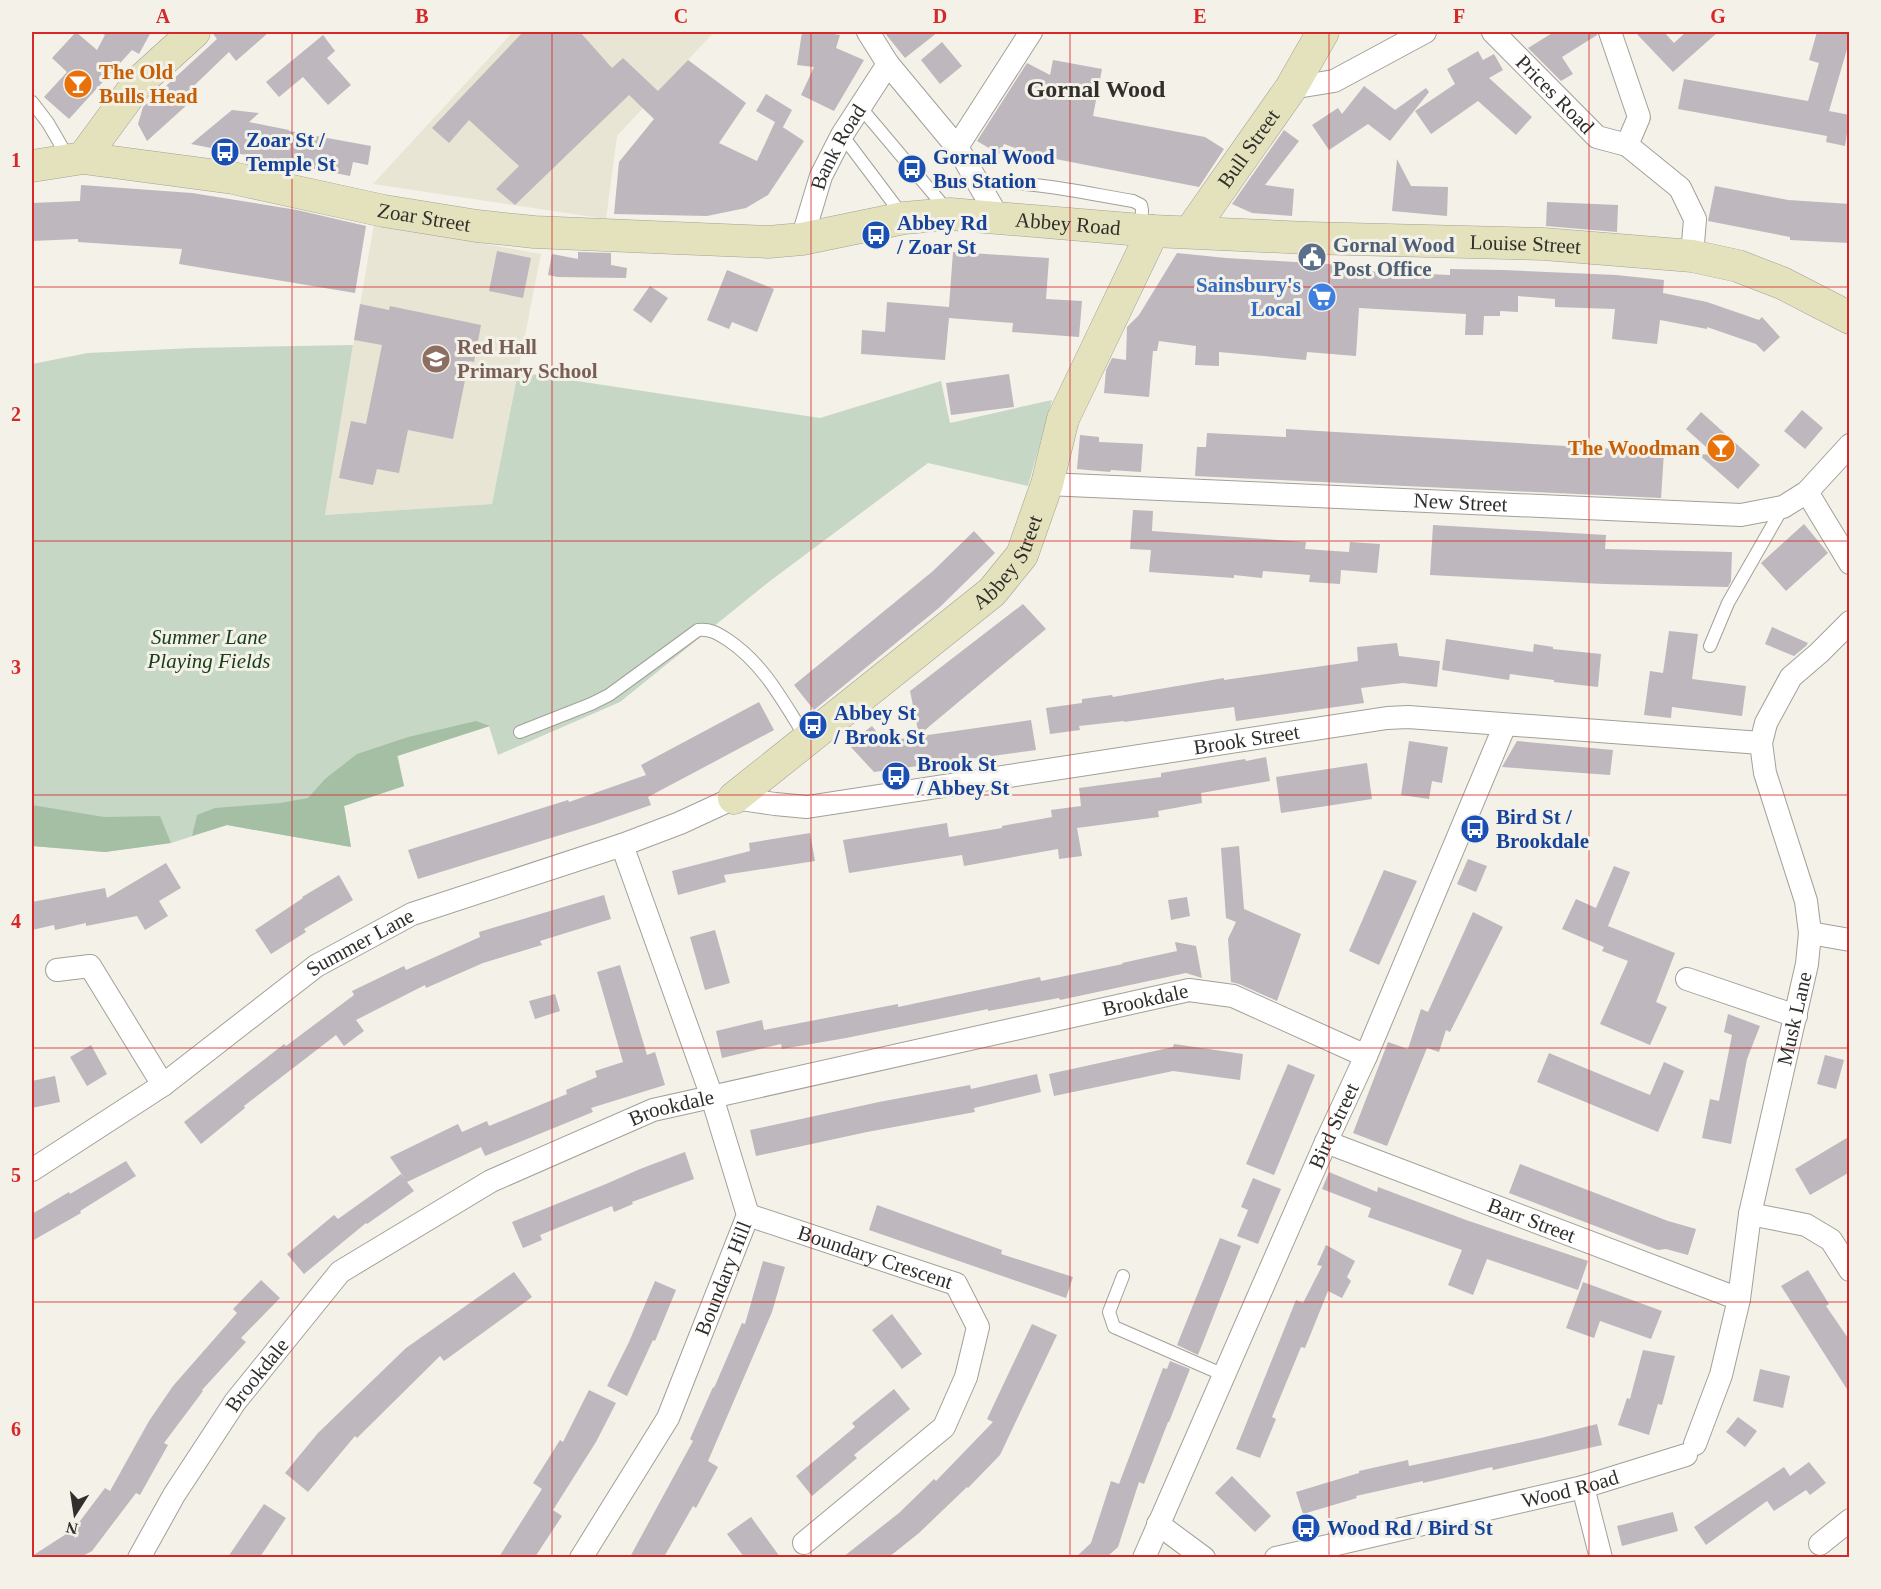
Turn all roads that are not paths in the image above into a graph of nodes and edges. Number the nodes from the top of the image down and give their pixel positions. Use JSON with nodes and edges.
{"nodes":[{"id":1,"x":194,"y":32,"type":"edge"},
{"id":2,"x":868,"y":32,"type":"edge"},
{"id":3,"x":1031,"y":32,"type":"edge"},
{"id":4,"x":1323,"y":32,"type":"edge"},
{"id":5,"x":1425,"y":32,"type":"edge"},
{"id":6,"x":1493,"y":32,"type":"edge"},
{"id":7,"x":1610,"y":32,"type":"edge"},
{"id":8,"x":888,"y":64,"type":"junction"},
{"id":9,"x":1291,"y":88,"type":"junction"},
{"id":10,"x":32,"y":102,"type":"edge"},
{"id":11,"x":861,"y":108,"type":"junction"},
{"id":12,"x":842,"y":135,"type":"junction"},
{"id":13,"x":1626,"y":145,"type":"junction"},
{"id":14,"x":957,"y":147,"type":"junction"},
{"id":15,"x":77,"y":159,"type":"junction"},
{"id":16,"x":32,"y":166,"type":"edge"},
{"id":17,"x":978,"y":184,"type":"junction"},
{"id":18,"x":950,"y":214,"type":"junction"},
{"id":19,"x":998,"y":217,"type":"junction"},
{"id":20,"x":904,"y":218,"type":"junction"},
{"id":21,"x":1147,"y":230,"type":"junction"},
{"id":22,"x":1190,"y":232,"type":"junction"},
{"id":23,"x":802,"y":239,"type":"junction"},
{"id":24,"x":768,"y":242,"type":"joint"},
{"id":25,"x":1692,"y":256,"type":"junction"},
{"id":26,"x":1848,"y":313,"type":"edge"},
{"id":27,"x":1850,"y":445,"type":"edge"},
{"id":28,"x":1047,"y":484,"type":"junction"},
{"id":29,"x":1807,"y":492,"type":"junction"},
{"id":30,"x":1783,"y":507,"type":"junction"},
{"id":31,"x":1850,"y":563,"type":"edge"},
{"id":32,"x":1850,"y":622,"type":"edge"},
{"id":33,"x":1710,"y":646,"type":"dead end"},
{"id":34,"x":1505,"y":725,"type":"junction"},
{"id":35,"x":520,"y":732,"type":"dead end"},
{"id":36,"x":807,"y":740,"type":"junction"},
{"id":37,"x":1761,"y":744,"type":"junction"},
{"id":38,"x":734,"y":798,"type":"junction"},
{"id":39,"x":622,"y":845,"type":"junction"},
{"id":40,"x":1810,"y":933,"type":"junction"},
{"id":41,"x":1850,"y":940,"type":"edge"},
{"id":42,"x":57,"y":970,"type":"dead end"},
{"id":43,"x":1687,"y":979,"type":"dead end"},
{"id":44,"x":1796,"y":1016,"type":"junction"},
{"id":45,"x":1366,"y":1056,"type":"junction"},
{"id":46,"x":163,"y":1085,"type":"junction"},
{"id":47,"x":712,"y":1097,"type":"junction"},
{"id":48,"x":1326,"y":1142,"type":"junction"},
{"id":49,"x":32,"y":1170,"type":"edge"},
{"id":50,"x":1750,"y":1214,"type":"junction"},
{"id":51,"x":748,"y":1215,"type":"junction"},
{"id":52,"x":1850,"y":1270,"type":"edge"},
{"id":53,"x":1123,"y":1276,"type":"dead end"},
{"id":54,"x":1739,"y":1299,"type":"junction"},
{"id":55,"x":1224,"y":1375,"type":"junction"},
{"id":56,"x":1691,"y":1449,"type":"joint"},
{"id":57,"x":1583,"y":1487,"type":"junction"},
{"id":58,"x":1850,"y":1520,"type":"edge"},
{"id":59,"x":1158,"y":1524,"type":"junction"},
{"id":60,"x":804,"y":1543,"type":"dead end"},
{"id":61,"x":1820,"y":1544,"type":"dead end"},
{"id":62,"x":139,"y":1557,"type":"edge"},
{"id":63,"x":581,"y":1557,"type":"edge"},
{"id":64,"x":1144,"y":1557,"type":"edge"},
{"id":65,"x":1204,"y":1557,"type":"edge"},
{"id":66,"x":1276,"y":1557,"type":"edge"},
{"id":67,"x":1602,"y":1557,"type":"edge"}],
"edges":[{"from":1,"to":15,"type":"street"},
{"from":2,"to":8,"type":"street"},
{"from":3,"to":14,"type":"street"},
{"from":4,"to":9,"type":"street","name":"Bull Street"},
{"from":5,"to":9,"type":"street"},
{"from":6,"to":13,"type":"street","name":"Prices Road"},
{"from":7,"to":13,"type":"street"},
{"from":8,"to":11,"type":"street","name":"Bank Road"},
{"from":8,"to":14,"type":"street"},
{"from":9,"to":22,"type":"street","name":"Bull Street"},
{"from":10,"to":15,"type":"lane"},
{"from":11,"to":12,"type":"street","name":"Bank Road"},
{"from":11,"to":18,"type":"lane"},
{"from":12,"to":20,"type":"lane"},
{"from":12,"to":23,"type":"street","name":"Bank Road"},
{"from":13,"to":25,"type":"street","name":"Prices Road"},
{"from":14,"to":17,"type":"street"},
{"from":15,"to":16,"type":"street","name":"Zoar Street"},
{"from":15,"to":24,"type":"street","name":"Zoar Street"},
{"from":17,"to":19,"type":"street"},
{"from":17,"to":21,"type":"lane"},
{"from":18,"to":19,"type":"street","name":"Abbey Road"},
{"from":18,"to":20,"type":"street","name":"Abbey Road"},
{"from":19,"to":21,"type":"street","name":"Abbey Road"},
{"from":20,"to":23,"type":"street","name":"Abbey Road"},
{"from":21,"to":22,"type":"street"},
{"from":21,"to":28,"type":"street","name":"Abbey Street"},
{"from":22,"to":25,"type":"street","name":"Louise Street"},
{"from":23,"to":24,"type":"street","name":"Abbey Road"},
{"from":25,"to":26,"type":"street","name":"Louise Street"},
{"from":27,"to":29,"type":"street","name":"New Street"},
{"from":28,"to":30,"type":"street","name":"New Street"},
{"from":28,"to":36,"type":"street","name":"Abbey Street"},
{"from":29,"to":30,"type":"street","name":"New Street"},
{"from":29,"to":31,"type":"street"},
{"from":30,"to":33,"type":"lane"},
{"from":32,"to":37,"type":"street","name":"Musk Lane"},
{"from":34,"to":37,"type":"street","name":"Brook Street"},
{"from":34,"to":38,"type":"street","name":"Brook Street"},
{"from":34,"to":45,"type":"street","name":"Bird Street"},
{"from":35,"to":36,"type":"lane"},
{"from":36,"to":38,"type":"street","name":"Abbey Street"},
{"from":37,"to":40,"type":"street","name":"Musk Lane"},
{"from":38,"to":39,"type":"street","name":"Summer Lane"},
{"from":39,"to":46,"type":"street","name":"Summer Lane"},
{"from":39,"to":47,"type":"street","name":"Boundary Hill"},
{"from":40,"to":41,"type":"street"},
{"from":40,"to":44,"type":"street","name":"Musk Lane"},
{"from":42,"to":46,"type":"street"},
{"from":43,"to":44,"type":"street"},
{"from":44,"to":50,"type":"street","name":"Musk Lane"},
{"from":45,"to":47,"type":"street","name":"Brookdale"},
{"from":45,"to":48,"type":"street","name":"Bird Street"},
{"from":46,"to":49,"type":"street","name":"Summer Lane"},
{"from":47,"to":51,"type":"street","name":"Boundary Hill"},
{"from":47,"to":62,"type":"street","name":"Brookdale"},
{"from":48,"to":54,"type":"street","name":"Barr Street"},
{"from":48,"to":55,"type":"street","name":"Bird Street"},
{"from":50,"to":52,"type":"street"},
{"from":50,"to":54,"type":"street","name":"Musk Lane"},
{"from":51,"to":60,"type":"street","name":"Boundary Crescent"},
{"from":51,"to":63,"type":"street","name":"Boundary Hill"},
{"from":53,"to":55,"type":"lane"},
{"from":54,"to":56,"type":"street","name":"Musk Lane"},
{"from":55,"to":59,"type":"street","name":"Bird Street"},
{"from":56,"to":57,"type":"street","name":"Wood Road"},
{"from":57,"to":66,"type":"street","name":"Wood Road"},
{"from":57,"to":67,"type":"street"},
{"from":58,"to":61,"type":"street"},
{"from":59,"to":64,"type":"street","name":"Bird Street"},
{"from":59,"to":65,"type":"street"}]}
